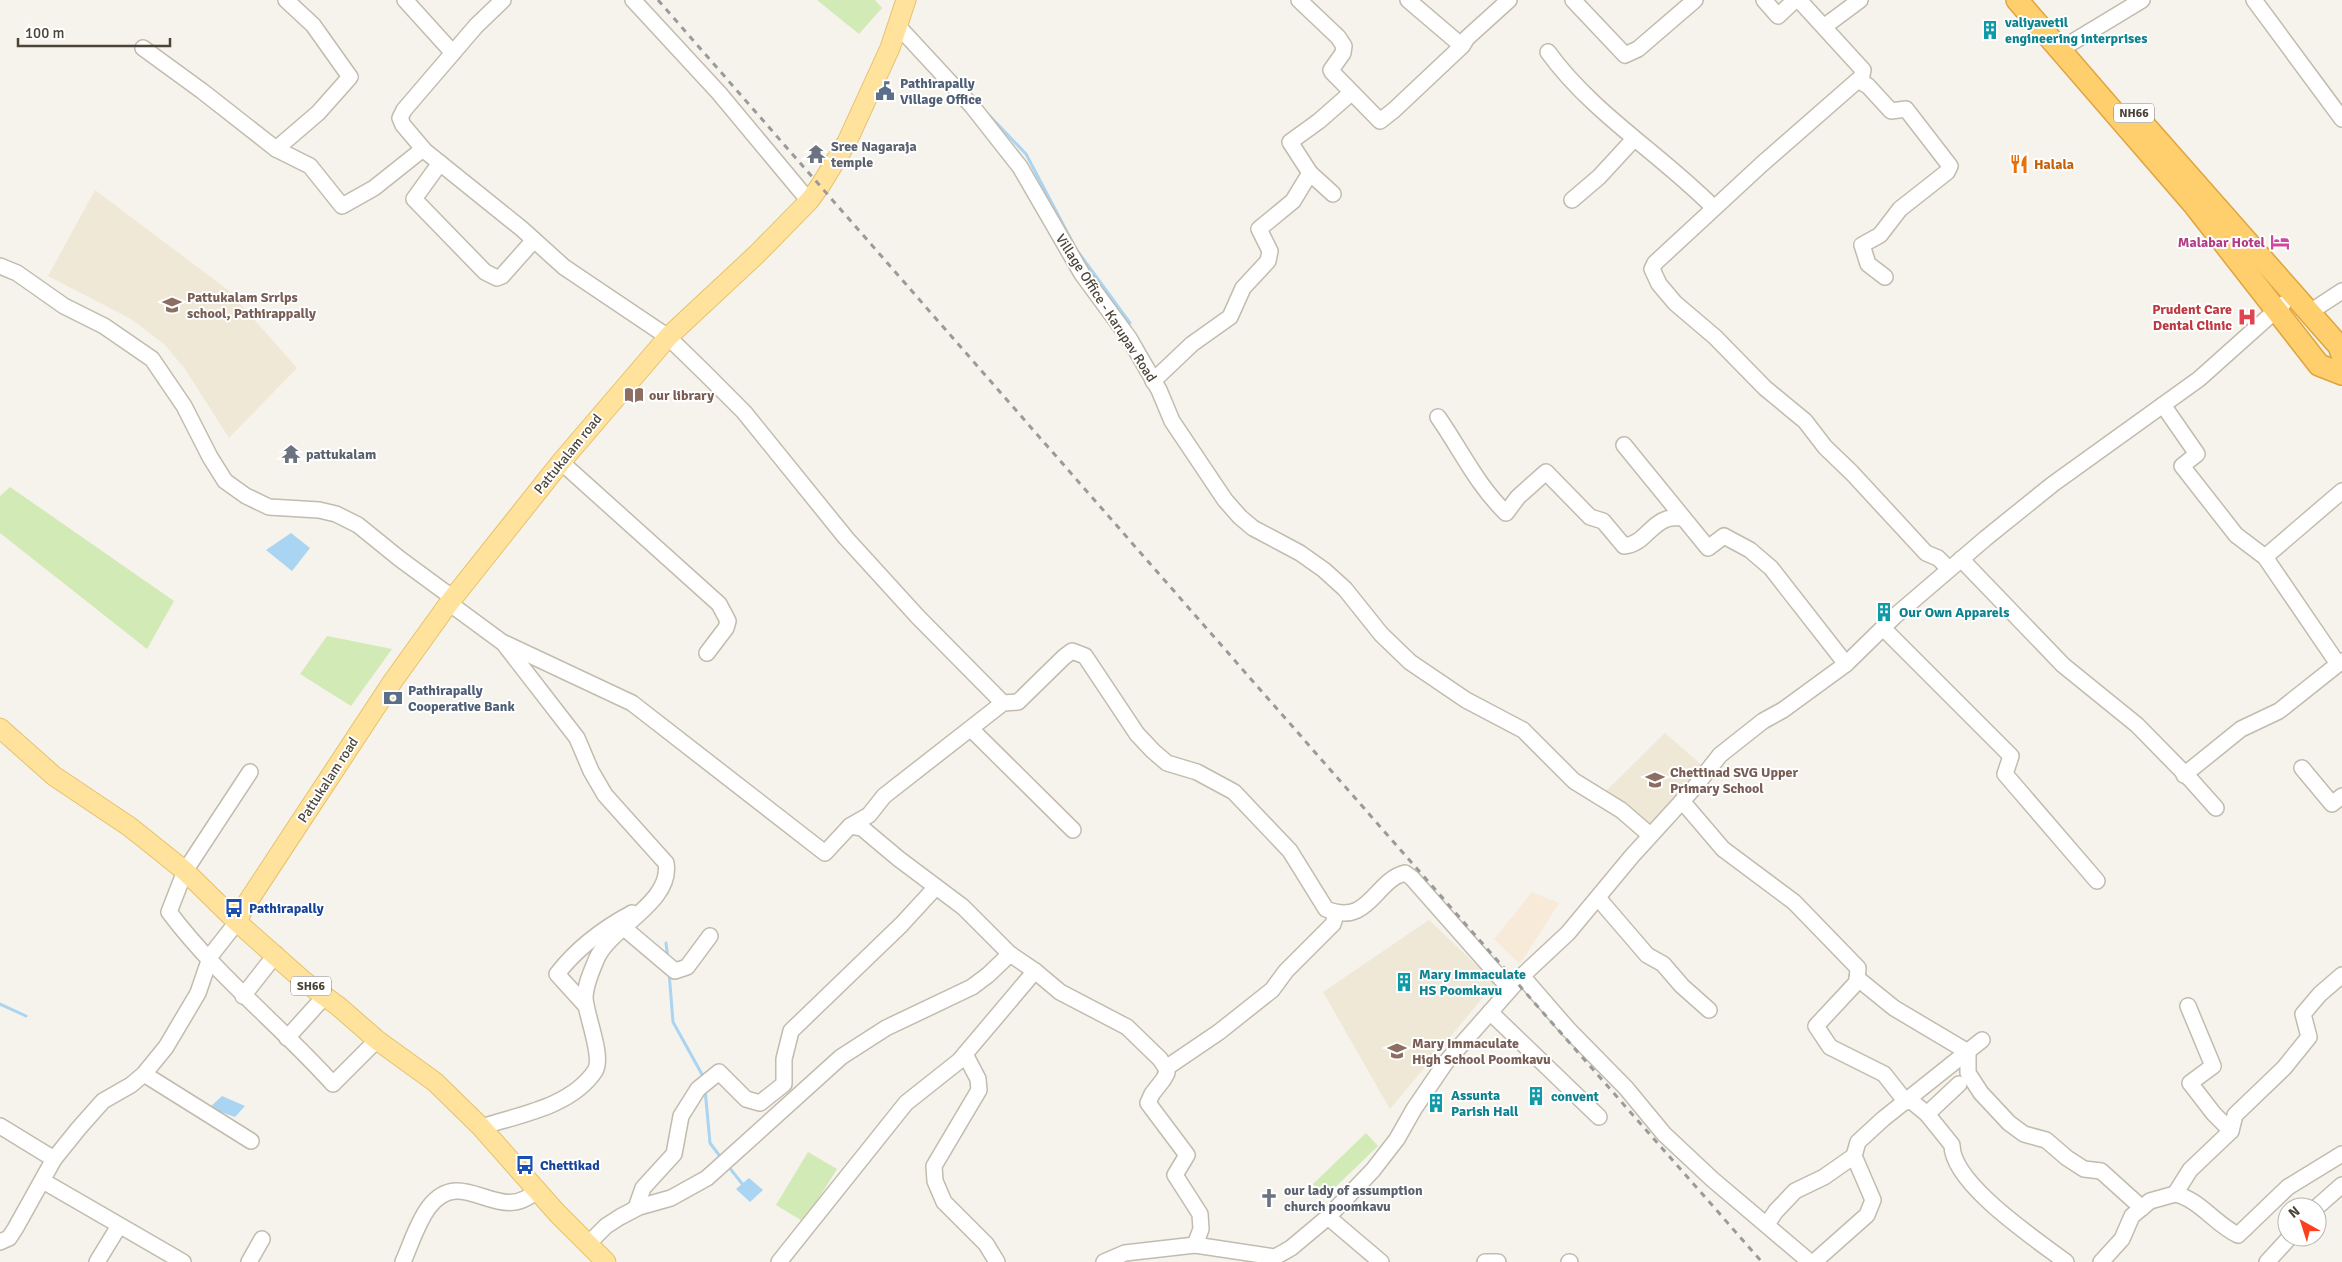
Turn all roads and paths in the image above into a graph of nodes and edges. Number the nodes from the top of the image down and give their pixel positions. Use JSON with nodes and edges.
{"nodes":[{"id":1,"x":286,"y":0,"type":"edge"},
{"id":2,"x":405,"y":0,"type":"edge"},
{"id":3,"x":503,"y":0,"type":"edge"},
{"id":4,"x":633,"y":0,"type":"edge"},
{"id":5,"x":906,"y":0,"type":"edge"},
{"id":6,"x":1299,"y":0,"type":"edge"},
{"id":7,"x":1408,"y":0,"type":"edge"},
{"id":8,"x":1509,"y":0,"type":"edge"},
{"id":9,"x":1573,"y":0,"type":"edge"},
{"id":10,"x":1695,"y":0,"type":"edge"},
{"id":11,"x":1764,"y":0,"type":"edge"},
{"id":12,"x":1797,"y":0,"type":"edge"},
{"id":13,"x":1860,"y":0,"type":"edge"},
{"id":14,"x":2016,"y":0,"type":"edge"},
{"id":15,"x":2034,"y":0,"type":"edge"},
{"id":16,"x":2142,"y":0,"type":"edge"},
{"id":17,"x":2254,"y":0,"type":"edge"},
{"id":18,"x":897,"y":25,"type":"junction"},
{"id":19,"x":1824,"y":26,"type":"junction"},
{"id":20,"x":2071,"y":43,"type":"junction"},
{"id":21,"x":1462,"y":46,"type":"junction"},
{"id":22,"x":143,"y":48,"type":"dead end"},
{"id":23,"x":1548,"y":52,"type":"dead end"},
{"id":24,"x":453,"y":53,"type":"junction"},
{"id":25,"x":1861,"y":80,"type":"junction"},
{"id":26,"x":1351,"y":93,"type":"junction"},
{"id":27,"x":2342,"y":119,"type":"edge"},
{"id":28,"x":1634,"y":139,"type":"junction"},
{"id":29,"x":423,"y":149,"type":"junction"},
{"id":30,"x":276,"y":150,"type":"junction"},
{"id":31,"x":440,"y":163,"type":"junction"},
{"id":32,"x":1310,"y":172,"type":"junction"},
{"id":33,"x":1333,"y":194,"type":"dead end"},
{"id":34,"x":809,"y":200,"type":"junction"},
{"id":35,"x":1572,"y":200,"type":"dead end"},
{"id":36,"x":1714,"y":208,"type":"junction"},
{"id":37,"x":534,"y":240,"type":"junction"},
{"id":38,"x":0,"y":266,"type":"edge"},
{"id":39,"x":1886,"y":277,"type":"dead end"},
{"id":40,"x":2342,"y":291,"type":"edge"},
{"id":41,"x":2294,"y":294,"type":"junction"},
{"id":42,"x":2276,"y":310,"type":"junction"},
{"id":43,"x":2310,"y":312,"type":"junction"},
{"id":44,"x":668,"y":337,"type":"junction"},
{"id":45,"x":2342,"y":354,"type":"edge"},
{"id":46,"x":2342,"y":374,"type":"edge"},
{"id":47,"x":1153,"y":380,"type":"junction"},
{"id":48,"x":2163,"y":405,"type":"junction"},
{"id":49,"x":1438,"y":418,"type":"dead end"},
{"id":50,"x":1624,"y":444,"type":"dead end"},
{"id":51,"x":561,"y":462,"type":"junction"},
{"id":52,"x":2342,"y":491,"type":"edge"},
{"id":53,"x":1684,"y":518,"type":"junction"},
{"id":54,"x":2264,"y":558,"type":"junction"},
{"id":55,"x":1961,"y":559,"type":"junction"},
{"id":56,"x":1949,"y":569,"type":"junction"},
{"id":57,"x":451,"y":600,"type":"junction"},
{"id":58,"x":1884,"y":629,"type":"junction"},
{"id":59,"x":502,"y":642,"type":"junction"},
{"id":60,"x":707,"y":653,"type":"dead end"},
{"id":61,"x":2340,"y":662,"type":"edge"},
{"id":62,"x":1846,"y":664,"type":"junction"},
{"id":63,"x":1003,"y":703,"type":"junction"},
{"id":64,"x":0,"y":728,"type":"edge"},
{"id":65,"x":971,"y":729,"type":"junction"},
{"id":66,"x":2302,"y":768,"type":"dead end"},
{"id":67,"x":250,"y":772,"type":"dead end"},
{"id":68,"x":2184,"y":775,"type":"junction"},
{"id":69,"x":2342,"y":796,"type":"edge"},
{"id":70,"x":1682,"y":801,"type":"junction"},
{"id":71,"x":2216,"y":808,"type":"dead end"},
{"id":72,"x":850,"y":826,"type":"junction"},
{"id":73,"x":1073,"y":830,"type":"dead end"},
{"id":74,"x":1650,"y":835,"type":"junction"},
{"id":75,"x":185,"y":871,"type":"junction"},
{"id":76,"x":2096,"y":881,"type":"dead end"},
{"id":77,"x":936,"y":887,"type":"junction"},
{"id":78,"x":1598,"y":898,"type":"junction"},
{"id":79,"x":1336,"y":914,"type":"junction"},
{"id":80,"x":237,"y":922,"type":"junction"},
{"id":81,"x":620,"y":924,"type":"junction"},
{"id":82,"x":710,"y":936,"type":"dead end"},
{"id":83,"x":276,"y":954,"type":"junction"},
{"id":84,"x":1010,"y":954,"type":"junction"},
{"id":85,"x":210,"y":960,"type":"junction"},
{"id":86,"x":1035,"y":971,"type":"junction"},
{"id":87,"x":2342,"y":975,"type":"edge"},
{"id":88,"x":1522,"y":976,"type":"junction"},
{"id":89,"x":1857,"y":978,"type":"junction"},
{"id":90,"x":1510,"y":989,"type":"junction"},
{"id":91,"x":243,"y":996,"type":"junction"},
{"id":92,"x":325,"y":996,"type":"junction"},
{"id":93,"x":586,"y":1006,"type":"junction"},
{"id":94,"x":2188,"y":1006,"type":"dead end"},
{"id":95,"x":1709,"y":1010,"type":"dead end"},
{"id":96,"x":1490,"y":1012,"type":"junction"},
{"id":97,"x":288,"y":1038,"type":"junction"},
{"id":98,"x":377,"y":1040,"type":"junction"},
{"id":99,"x":1982,"y":1040,"type":"dead end"},
{"id":100,"x":1968,"y":1052,"type":"junction"},
{"id":101,"x":966,"y":1054,"type":"junction"},
{"id":102,"x":1166,"y":1068,"type":"junction"},
{"id":103,"x":144,"y":1074,"type":"junction"},
{"id":104,"x":1959,"y":1084,"type":"dead end"},
{"id":105,"x":1908,"y":1101,"type":"junction"},
{"id":106,"x":1926,"y":1114,"type":"junction"},
{"id":107,"x":1599,"y":1117,"type":"dead end"},
{"id":108,"x":0,"y":1126,"type":"edge"},
{"id":109,"x":480,"y":1127,"type":"junction"},
{"id":110,"x":2231,"y":1131,"type":"junction"},
{"id":111,"x":250,"y":1142,"type":"dead end"},
{"id":112,"x":2342,"y":1154,"type":"edge"},
{"id":113,"x":1854,"y":1156,"type":"junction"},
{"id":114,"x":54,"y":1159,"type":"junction"},
{"id":115,"x":43,"y":1181,"type":"junction"},
{"id":116,"x":2342,"y":1185,"type":"edge"},
{"id":117,"x":537,"y":1190,"type":"junction"},
{"id":118,"x":2175,"y":1194,"type":"junction"},
{"id":119,"x":2327,"y":1198,"type":"edge"},
{"id":120,"x":636,"y":1208,"type":"junction"},
{"id":121,"x":2142,"y":1208,"type":"junction"},
{"id":122,"x":1328,"y":1217,"type":"junction"},
{"id":123,"x":1767,"y":1224,"type":"junction"},
{"id":124,"x":118,"y":1226,"type":"junction"},
{"id":125,"x":262,"y":1239,"type":"dead end"},
{"id":126,"x":0,"y":1242,"type":"edge"},
{"id":127,"x":588,"y":1244,"type":"junction"},
{"id":128,"x":1195,"y":1245,"type":"junction"},
{"id":129,"x":2281,"y":1247,"type":"edge"},
{"id":130,"x":96,"y":1262,"type":"edge"},
{"id":131,"x":183,"y":1262,"type":"edge"},
{"id":132,"x":250,"y":1262,"type":"edge"},
{"id":133,"x":403,"y":1262,"type":"edge"},
{"id":134,"x":606,"y":1262,"type":"edge"},
{"id":135,"x":779,"y":1262,"type":"edge"},
{"id":136,"x":996,"y":1262,"type":"edge"},
{"id":137,"x":1104,"y":1262,"type":"edge"},
{"id":138,"x":1381,"y":1262,"type":"edge"},
{"id":139,"x":1485,"y":1262,"type":"edge"},
{"id":140,"x":1498,"y":1262,"type":"edge"},
{"id":141,"x":1812,"y":1262,"type":"edge"},
{"id":142,"x":2066,"y":1262,"type":"edge"},
{"id":143,"x":2101,"y":1262,"type":"edge"},
{"id":144,"x":2267,"y":1262,"type":"edge"}],
"edges":[{"from":1,"to":30,"type":"street"},
{"from":2,"to":24,"type":"street"},
{"from":3,"to":24,"type":"street"},
{"from":4,"to":34,"type":"street"},
{"from":5,"to":18,"type":"main road","name":"Pattukalam road"},
{"from":6,"to":26,"type":"street"},
{"from":7,"to":21,"type":"street"},
{"from":8,"to":21,"type":"street"},
{"from":9,"to":10,"type":"street"},
{"from":11,"to":12,"type":"street"},
{"from":12,"to":19,"type":"street"},
{"from":13,"to":19,"type":"street"},
{"from":14,"to":42,"type":"highway"},
{"from":15,"to":20,"type":"highway","number":"NH66"},
{"from":16,"to":20,"type":"street"},
{"from":17,"to":27,"type":"street"},
{"from":18,"to":34,"type":"main road","name":"Pattukalam road"},
{"from":18,"to":47,"type":"street","name":"Village Office - Karupav Road"},
{"from":19,"to":25,"type":"street"},
{"from":20,"to":41,"type":"highway","number":"NH66"},
{"from":21,"to":26,"type":"street"},
{"from":22,"to":30,"type":"street"},
{"from":23,"to":28,"type":"street"},
{"from":24,"to":29,"type":"street"},
{"from":25,"to":36,"type":"street"},
{"from":25,"to":39,"type":"street"},
{"from":26,"to":32,"type":"street"},
{"from":28,"to":35,"type":"street"},
{"from":28,"to":36,"type":"street"},
{"from":29,"to":30,"type":"street"},
{"from":29,"to":31,"type":"street"},
{"from":31,"to":37,"type":"street"},
{"from":31,"to":37,"type":"street"},
{"from":32,"to":33,"type":"street"},
{"from":32,"to":47,"type":"street"},
{"from":34,"to":44,"type":"main road","name":"Pattukalam road"},
{"from":36,"to":56,"type":"street"},
{"from":37,"to":44,"type":"street"},
{"from":38,"to":57,"type":"street"},
{"from":40,"to":43,"type":"street"},
{"from":41,"to":42,"type":"street"},
{"from":41,"to":43,"type":"highway"},
{"from":42,"to":46,"type":"highway"},
{"from":42,"to":48,"type":"street"},
{"from":43,"to":45,"type":"highway"},
{"from":44,"to":51,"type":"main road","name":"Pattukalam road"},
{"from":44,"to":63,"type":"street"},
{"from":47,"to":74,"type":"street","name":"Village Office - Karupav Road"},
{"from":48,"to":54,"type":"street"},
{"from":48,"to":55,"type":"street"},
{"from":49,"to":53,"type":"street"},
{"from":50,"to":53,"type":"street"},
{"from":51,"to":57,"type":"main road","name":"Pattukalam road"},
{"from":51,"to":60,"type":"street"},
{"from":52,"to":54,"type":"street"},
{"from":53,"to":62,"type":"street"},
{"from":54,"to":61,"type":"street"},
{"from":55,"to":56,"type":"street"},
{"from":55,"to":68,"type":"street"},
{"from":56,"to":58,"type":"street"},
{"from":57,"to":59,"type":"street"},
{"from":57,"to":80,"type":"main road","name":"Pattukalam road"},
{"from":58,"to":62,"type":"street"},
{"from":58,"to":76,"type":"street"},
{"from":59,"to":72,"type":"street"},
{"from":59,"to":81,"type":"street"},
{"from":61,"to":68,"type":"street"},
{"from":62,"to":70,"type":"street"},
{"from":63,"to":65,"type":"street"},
{"from":63,"to":79,"type":"street"},
{"from":64,"to":75,"type":"main road","number":"SH66"},
{"from":65,"to":72,"type":"street"},
{"from":65,"to":73,"type":"street"},
{"from":66,"to":69,"type":"street"},
{"from":67,"to":75,"type":"street"},
{"from":68,"to":71,"type":"street"},
{"from":70,"to":74,"type":"street"},
{"from":70,"to":89,"type":"street"},
{"from":72,"to":77,"type":"street"},
{"from":74,"to":78,"type":"street"},
{"from":75,"to":80,"type":"main road","number":"SH66"},
{"from":75,"to":85,"type":"street"},
{"from":77,"to":84,"type":"street"},
{"from":77,"to":120,"type":"street"},
{"from":78,"to":88,"type":"street"},
{"from":78,"to":95,"type":"street"},
{"from":79,"to":90,"type":"street"},
{"from":79,"to":102,"type":"street"},
{"from":80,"to":83,"type":"main road","number":"SH66"},
{"from":80,"to":85,"type":"street"},
{"from":81,"to":82,"type":"street"},
{"from":81,"to":93,"type":"street"},
{"from":81,"to":93,"type":"street"},
{"from":83,"to":91,"type":"street"},
{"from":83,"to":92,"type":"main road","number":"SH66"},
{"from":84,"to":86,"type":"street"},
{"from":84,"to":120,"type":"street"},
{"from":85,"to":91,"type":"street"},
{"from":85,"to":103,"type":"street"},
{"from":86,"to":101,"type":"street"},
{"from":86,"to":102,"type":"street"},
{"from":87,"to":110,"type":"street"},
{"from":88,"to":90,"type":"street"},
{"from":88,"to":123,"type":"street"},
{"from":89,"to":100,"type":"street"},
{"from":89,"to":105,"type":"street"},
{"from":90,"to":96,"type":"street"},
{"from":91,"to":97,"type":"street"},
{"from":92,"to":97,"type":"street"},
{"from":92,"to":98,"type":"main road","number":"SH66"},
{"from":93,"to":109,"type":"street"},
{"from":94,"to":110,"type":"street"},
{"from":96,"to":107,"type":"street"},
{"from":96,"to":122,"type":"street"},
{"from":97,"to":98,"type":"street"},
{"from":98,"to":109,"type":"main road","number":"SH66"},
{"from":99,"to":100,"type":"street"},
{"from":100,"to":105,"type":"street"},
{"from":100,"to":121,"type":"street"},
{"from":101,"to":135,"type":"street"},
{"from":101,"to":136,"type":"street"},
{"from":102,"to":128,"type":"street"},
{"from":103,"to":111,"type":"street"},
{"from":103,"to":114,"type":"street"},
{"from":104,"to":106,"type":"street"},
{"from":105,"to":106,"type":"street"},
{"from":105,"to":113,"type":"street"},
{"from":106,"to":142,"type":"street"},
{"from":108,"to":114,"type":"street"},
{"from":109,"to":117,"type":"main road","number":"SH66"},
{"from":110,"to":118,"type":"street"},
{"from":112,"to":118,"type":"street"},
{"from":113,"to":123,"type":"street"},
{"from":113,"to":141,"type":"street"},
{"from":114,"to":115,"type":"street"},
{"from":115,"to":124,"type":"street"},
{"from":115,"to":126,"type":"street"},
{"from":116,"to":119,"type":"street"},
{"from":117,"to":127,"type":"main road","number":"SH66"},
{"from":117,"to":133,"type":"street"},
{"from":118,"to":121,"type":"street"},
{"from":120,"to":127,"type":"street"},
{"from":121,"to":143,"type":"street"},
{"from":122,"to":128,"type":"street"},
{"from":122,"to":138,"type":"street"},
{"from":123,"to":141,"type":"street"},
{"from":124,"to":130,"type":"street"},
{"from":124,"to":131,"type":"street"},
{"from":125,"to":132,"type":"street"},
{"from":127,"to":134,"type":"main road","number":"SH66"},
{"from":128,"to":137,"type":"street"},
{"from":129,"to":144,"type":"street"},
{"from":139,"to":140,"type":"street"}]}
